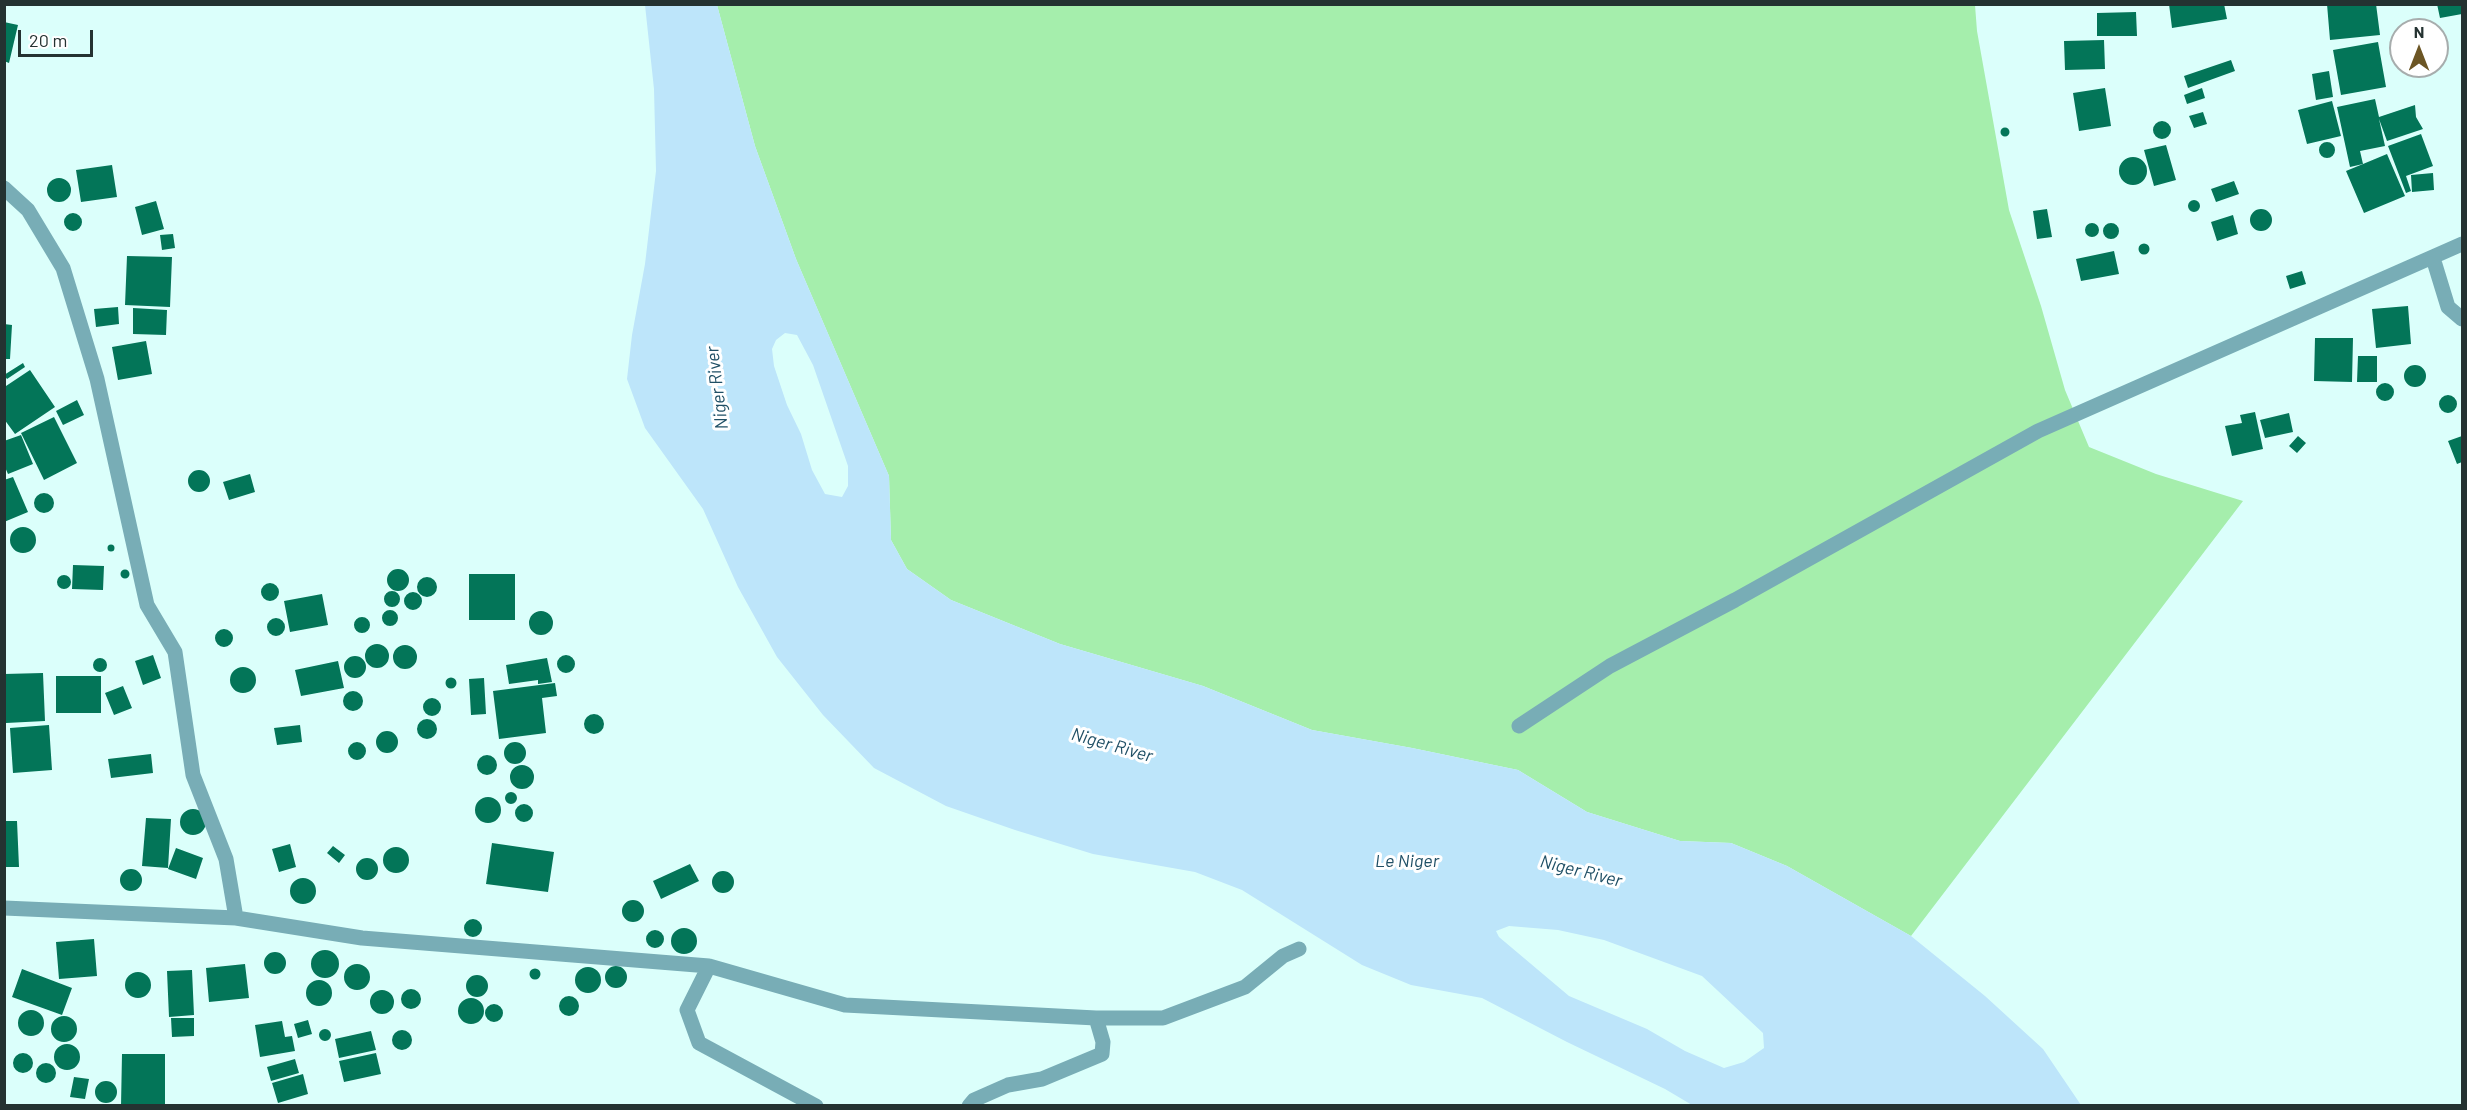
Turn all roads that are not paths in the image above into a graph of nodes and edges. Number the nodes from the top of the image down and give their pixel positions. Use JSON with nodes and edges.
{"nodes":[{"id":1,"x":4,"y":189,"type":"edge"},
{"id":2,"x":2463,"y":244,"type":"edge"},
{"id":3,"x":2433,"y":258,"type":"junction"},
{"id":4,"x":2463,"y":319,"type":"edge"},
{"id":5,"x":1519,"y":726,"type":"dead end"},
{"id":6,"x":4,"y":908,"type":"edge"},
{"id":7,"x":236,"y":918,"type":"junction"},
{"id":8,"x":1299,"y":949,"type":"dead end"},
{"id":9,"x":709,"y":966,"type":"junction"},
{"id":10,"x":1096,"y":1017,"type":"junction"},
{"id":11,"x":816,"y":1106,"type":"edge"},
{"id":12,"x":969,"y":1106,"type":"edge"}],
"edges":[{"from":1,"to":7,"type":"street"},
{"from":2,"to":3,"type":"street"},
{"from":3,"to":4,"type":"street"},
{"from":3,"to":5,"type":"street"},
{"from":6,"to":7,"type":"street"},
{"from":7,"to":9,"type":"street"},
{"from":8,"to":10,"type":"street"},
{"from":9,"to":10,"type":"street"},
{"from":9,"to":11,"type":"street"},
{"from":10,"to":12,"type":"street"}]}
